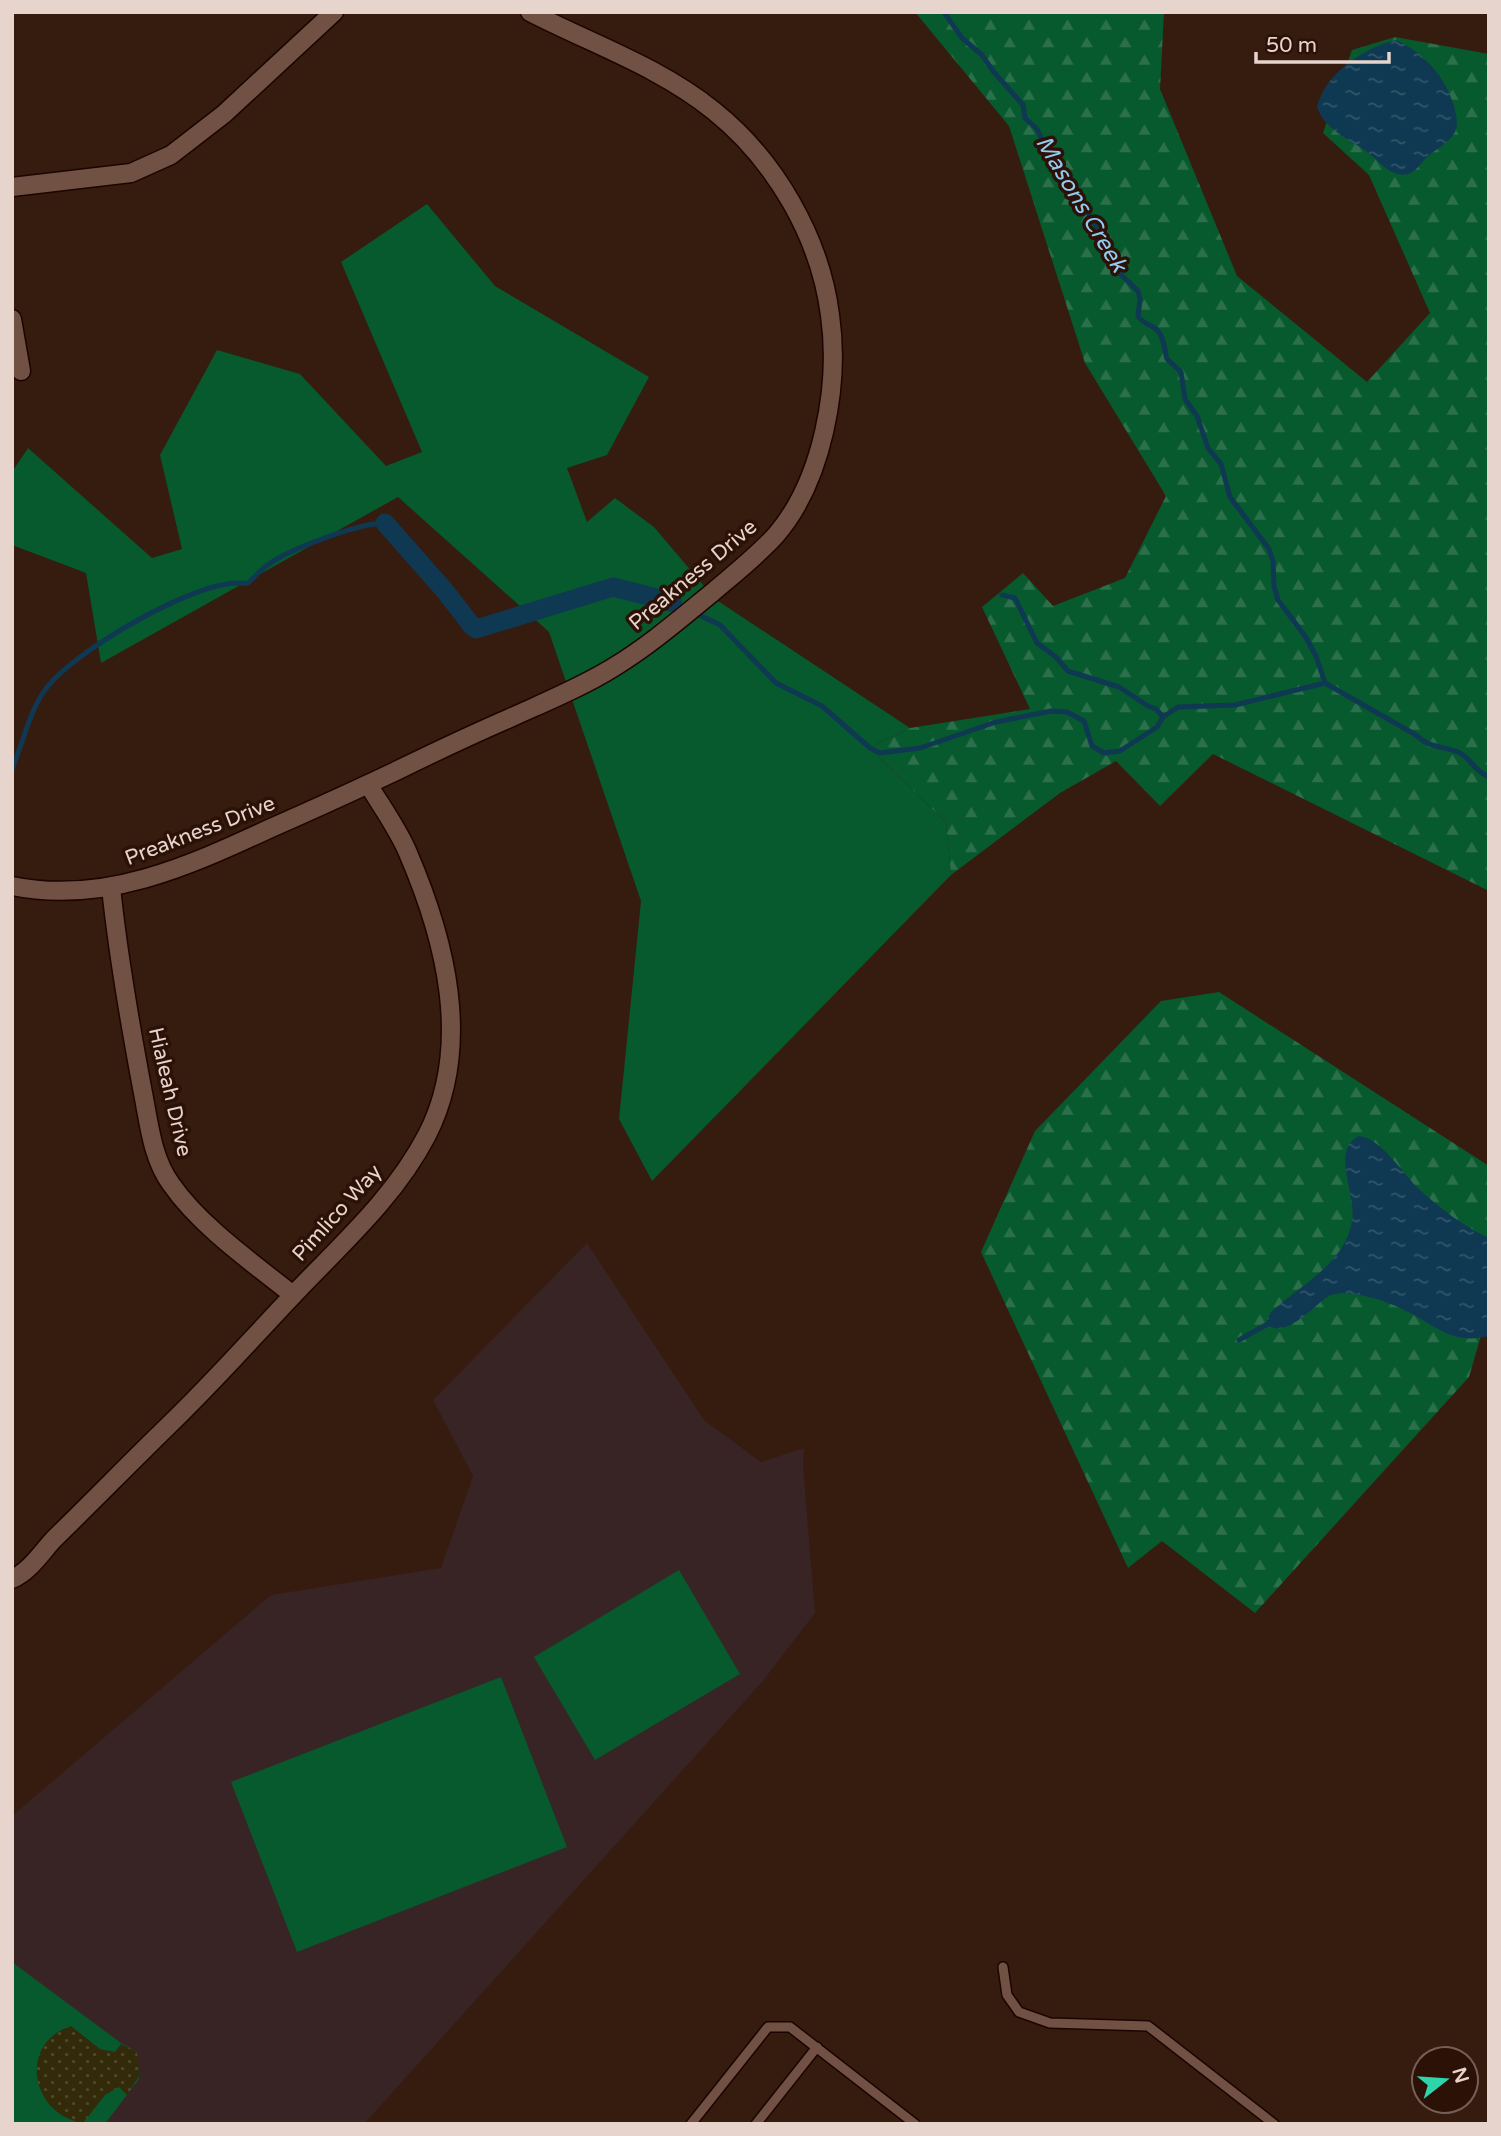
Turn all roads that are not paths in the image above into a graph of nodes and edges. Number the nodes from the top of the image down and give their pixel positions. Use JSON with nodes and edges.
{"nodes":[{"id":1,"x":334,"y":12,"type":"edge"},
{"id":2,"x":530,"y":12,"type":"edge"},
{"id":3,"x":12,"y":187,"type":"edge"},
{"id":4,"x":12,"y":319,"type":"edge"},
{"id":5,"x":21,"y":371,"type":"dead end"},
{"id":6,"x":368,"y":784,"type":"junction"},
{"id":7,"x":12,"y":886,"type":"edge"},
{"id":8,"x":111,"y":887,"type":"junction"},
{"id":9,"x":293,"y":1295,"type":"junction"},
{"id":10,"x":12,"y":1579,"type":"edge"},
{"id":11,"x":1003,"y":1967,"type":"dead end"},
{"id":12,"x":817,"y":2047,"type":"junction"},
{"id":13,"x":691,"y":2124,"type":"edge"},
{"id":14,"x":757,"y":2124,"type":"edge"},
{"id":15,"x":915,"y":2124,"type":"edge"},
{"id":16,"x":1274,"y":2124,"type":"edge"}],
"edges":[{"from":1,"to":3,"type":"street"},
{"from":2,"to":6,"type":"street","name":"Preakness Drive"},
{"from":4,"to":5,"type":"street"},
{"from":6,"to":8,"type":"street","name":"Preakness Drive"},
{"from":6,"to":9,"type":"street","name":"Pimlico Way"},
{"from":7,"to":8,"type":"street","name":"Preakness Drive"},
{"from":8,"to":9,"type":"street","name":"Hialeah Drive"},
{"from":9,"to":10,"type":"street","name":"Pimlico Way"},
{"from":11,"to":16,"type":"lane"},
{"from":12,"to":13,"type":"lane"},
{"from":12,"to":14,"type":"lane"},
{"from":12,"to":15,"type":"lane"}]}
